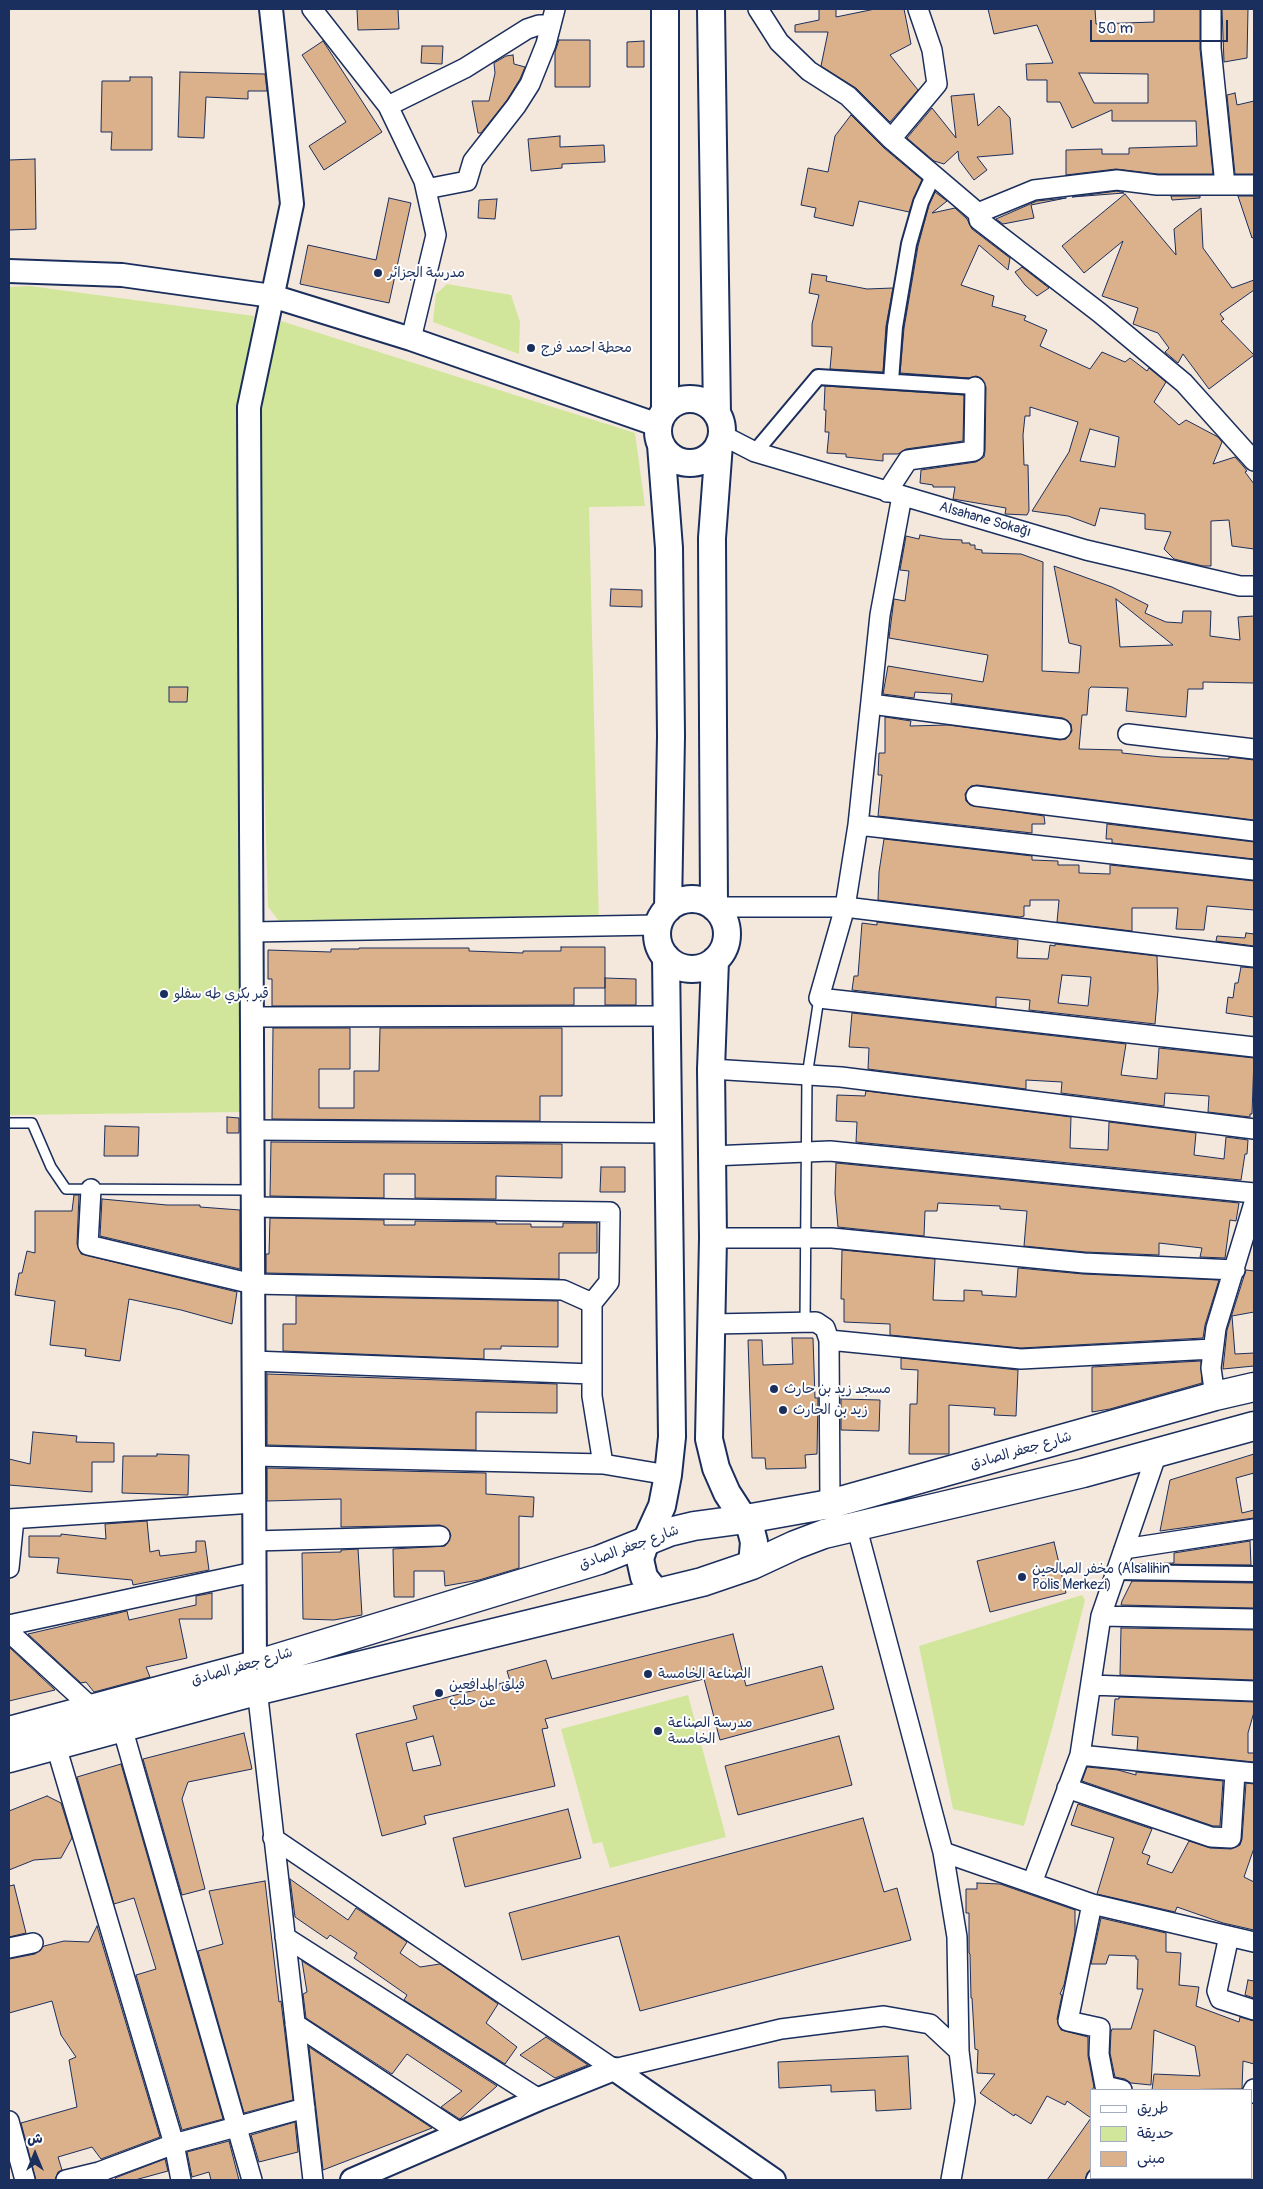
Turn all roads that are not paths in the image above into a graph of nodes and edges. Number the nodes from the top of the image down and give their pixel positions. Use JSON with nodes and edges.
{"nodes":[{"id":1,"x":271,"y":9,"type":"edge"},
{"id":2,"x":312,"y":9,"type":"edge"},
{"id":3,"x":666,"y":9,"type":"edge"},
{"id":4,"x":710,"y":9,"type":"edge"},
{"id":5,"x":758,"y":9,"type":"edge"},
{"id":6,"x":918,"y":9,"type":"edge"},
{"id":7,"x":1211,"y":9,"type":"edge"},
{"id":8,"x":553,"y":17,"type":"edge"},
{"id":9,"x":388,"y":106,"type":"junction"},
{"id":10,"x":891,"y":139,"type":"junction"},
{"id":11,"x":933,"y":176,"type":"junction"},
{"id":12,"x":1225,"y":185,"type":"junction"},
{"id":13,"x":1254,"y":185,"type":"edge"},
{"id":14,"x":426,"y":189,"type":"junction"},
{"id":15,"x":978,"y":213,"type":"junction"},
{"id":16,"x":9,"y":271,"type":"edge"},
{"id":17,"x":272,"y":296,"type":"junction"},
{"id":18,"x":411,"y":339,"type":"junction"},
{"id":19,"x":892,"y":381,"type":"junction"},
{"id":20,"x":975,"y":387,"type":"joint"},
{"id":21,"x":661,"y":426,"type":"junction"},
{"id":22,"x":719,"y":431,"type":"junction"},
{"id":23,"x":755,"y":452,"type":"junction"},
{"id":24,"x":1254,"y":461,"type":"edge"},
{"id":25,"x":895,"y":494,"type":"junction"},
{"id":26,"x":1254,"y":586,"type":"edge"},
{"id":27,"x":871,"y":704,"type":"junction"},
{"id":28,"x":1060,"y":729,"type":"dead end"},
{"id":29,"x":1128,"y":734,"type":"dead end"},
{"id":30,"x":1254,"y":749,"type":"edge"},
{"id":31,"x":976,"y":796,"type":"dead end"},
{"id":32,"x":858,"y":825,"type":"junction"},
{"id":33,"x":1254,"y":831,"type":"edge"},
{"id":34,"x":1254,"y":870,"type":"edge"},
{"id":35,"x":714,"y":906,"type":"junction"},
{"id":36,"x":845,"y":907,"type":"junction"},
{"id":37,"x":663,"y":917,"type":"junction"},
{"id":38,"x":251,"y":932,"type":"junction"},
{"id":39,"x":666,"y":957,"type":"junction"},
{"id":40,"x":1254,"y":957,"type":"edge"},
{"id":41,"x":715,"y":960,"type":"junction"},
{"id":42,"x":819,"y":998,"type":"junction"},
{"id":43,"x":668,"y":1016,"type":"junction"},
{"id":44,"x":252,"y":1017,"type":"junction"},
{"id":45,"x":1254,"y":1047,"type":"edge"},
{"id":46,"x":711,"y":1069,"type":"junction"},
{"id":47,"x":806,"y":1076,"type":"junction"},
{"id":48,"x":9,"y":1123,"type":"edge"},
{"id":49,"x":1254,"y":1129,"type":"edge"},
{"id":50,"x":252,"y":1130,"type":"junction"},
{"id":51,"x":669,"y":1134,"type":"junction"},
{"id":52,"x":806,"y":1152,"type":"junction"},
{"id":53,"x":712,"y":1156,"type":"junction"},
{"id":54,"x":91,"y":1189,"type":"junction"},
{"id":55,"x":1254,"y":1193,"type":"edge"},
{"id":56,"x":252,"y":1199,"type":"junction"},
{"id":57,"x":1254,"y":1204,"type":"edge"},
{"id":58,"x":713,"y":1238,"type":"junction"},
{"id":59,"x":806,"y":1239,"type":"junction"},
{"id":60,"x":1235,"y":1270,"type":"junction"},
{"id":61,"x":253,"y":1284,"type":"junction"},
{"id":62,"x":592,"y":1303,"type":"junction"},
{"id":63,"x":805,"y":1323,"type":"junction"},
{"id":64,"x":712,"y":1324,"type":"junction"},
{"id":65,"x":829,"y":1340,"type":"junction"},
{"id":66,"x":1213,"y":1349,"type":"junction"},
{"id":67,"x":253,"y":1361,"type":"junction"},
{"id":68,"x":592,"y":1374,"type":"junction"},
{"id":69,"x":1254,"y":1387,"type":"edge"},
{"id":70,"x":1215,"y":1396,"type":"junction"},
{"id":71,"x":1254,"y":1426,"type":"edge"},
{"id":72,"x":1157,"y":1453,"type":"junction"},
{"id":73,"x":254,"y":1456,"type":"junction"},
{"id":74,"x":603,"y":1464,"type":"junction"},
{"id":75,"x":668,"y":1475,"type":"junction"},
{"id":76,"x":254,"y":1503,"type":"junction"},
{"id":77,"x":830,"y":1504,"type":"junction"},
{"id":78,"x":746,"y":1519,"type":"junction"},
{"id":79,"x":10,"y":1520,"type":"edge"},
{"id":80,"x":856,"y":1525,"type":"junction"},
{"id":81,"x":1254,"y":1529,"type":"edge"},
{"id":82,"x":440,"y":1536,"type":"dead end"},
{"id":83,"x":254,"y":1541,"type":"junction"},
{"id":84,"x":646,"y":1541,"type":"junction"},
{"id":85,"x":1124,"y":1549,"type":"junction"},
{"id":86,"x":752,"y":1565,"type":"junction"},
{"id":87,"x":9,"y":1568,"type":"edge"},
{"id":88,"x":254,"y":1572,"type":"junction"},
{"id":89,"x":1116,"y":1572,"type":"junction"},
{"id":90,"x":1254,"y":1574,"type":"edge"},
{"id":91,"x":656,"y":1592,"type":"junction"},
{"id":92,"x":1101,"y":1616,"type":"junction"},
{"id":93,"x":1254,"y":1619,"type":"edge"},
{"id":94,"x":9,"y":1625,"type":"edge"},
{"id":95,"x":9,"y":1632,"type":"edge"},
{"id":96,"x":255,"y":1665,"type":"junction"},
{"id":97,"x":1091,"y":1685,"type":"junction"},
{"id":98,"x":256,"y":1691,"type":"junction"},
{"id":99,"x":1254,"y":1691,"type":"edge"},
{"id":100,"x":92,"y":1708,"type":"junction"},
{"id":101,"x":122,"y":1727,"type":"junction"},
{"id":102,"x":9,"y":1731,"type":"edge"},
{"id":103,"x":56,"y":1746,"type":"junction"},
{"id":104,"x":1080,"y":1755,"type":"junction"},
{"id":105,"x":9,"y":1758,"type":"edge"},
{"id":106,"x":1235,"y":1772,"type":"junction"},
{"id":107,"x":1254,"y":1773,"type":"edge"},
{"id":108,"x":1068,"y":1788,"type":"junction"},
{"id":109,"x":273,"y":1838,"type":"junction"},
{"id":110,"x":943,"y":1852,"type":"junction"},
{"id":111,"x":1032,"y":1883,"type":"junction"},
{"id":112,"x":1092,"y":1904,"type":"junction"},
{"id":113,"x":1229,"y":1936,"type":"junction"},
{"id":114,"x":285,"y":1937,"type":"junction"},
{"id":115,"x":1254,"y":1942,"type":"edge"},
{"id":116,"x":33,"y":1943,"type":"dead end"},
{"id":117,"x":9,"y":1948,"type":"edge"},
{"id":118,"x":1254,"y":2010,"type":"edge"},
{"id":119,"x":295,"y":2024,"type":"junction"},
{"id":120,"x":959,"y":2052,"type":"junction"},
{"id":121,"x":614,"y":2069,"type":"junction"},
{"id":122,"x":1118,"y":2089,"type":"edge"},
{"id":123,"x":539,"y":2099,"type":"junction"},
{"id":124,"x":304,"y":2108,"type":"junction"},
{"id":125,"x":9,"y":2121,"type":"edge"},
{"id":126,"x":236,"y":2127,"type":"junction"},
{"id":127,"x":460,"y":2133,"type":"junction"},
{"id":128,"x":174,"y":2144,"type":"junction"},
{"id":129,"x":25,"y":2180,"type":"edge"},
{"id":130,"x":66,"y":2180,"type":"edge"},
{"id":131,"x":181,"y":2180,"type":"edge"},
{"id":132,"x":252,"y":2180,"type":"edge"},
{"id":133,"x":313,"y":2180,"type":"edge"},
{"id":134,"x":352,"y":2180,"type":"edge"},
{"id":135,"x":774,"y":2180,"type":"edge"},
{"id":136,"x":951,"y":2180,"type":"edge"}],
"edges":[{"from":1,"to":17,"type":"street"},
{"from":2,"to":9,"type":"street"},
{"from":3,"to":21,"type":"main road"},
{"from":4,"to":22,"type":"main road"},
{"from":5,"to":10,"type":"street"},
{"from":6,"to":10,"type":"street"},
{"from":7,"to":12,"type":"street"},
{"from":8,"to":9,"type":"street"},
{"from":8,"to":14,"type":"street"},
{"from":9,"to":14,"type":"street"},
{"from":10,"to":11,"type":"street"},
{"from":11,"to":15,"type":"street"},
{"from":11,"to":19,"type":"street"},
{"from":12,"to":13,"type":"street"},
{"from":12,"to":15,"type":"street"},
{"from":14,"to":18,"type":"street"},
{"from":15,"to":24,"type":"street"},
{"from":16,"to":17,"type":"street"},
{"from":17,"to":18,"type":"street"},
{"from":17,"to":38,"type":"street"},
{"from":18,"to":21,"type":"street"},
{"from":19,"to":20,"type":"street"},
{"from":19,"to":23,"type":"street"},
{"from":20,"to":25,"type":"street"},
{"from":21,"to":22,"type":"main road"},
{"from":21,"to":22,"type":"main road"},
{"from":21,"to":37,"type":"main road"},
{"from":22,"to":23,"type":"street","name":"Alsahane Sokağı"},
{"from":22,"to":35,"type":"main road"},
{"from":23,"to":25,"type":"street","name":"Alsahane Sokağı"},
{"from":25,"to":26,"type":"street","name":"Alsahane Sokağı"},
{"from":25,"to":27,"type":"street"},
{"from":27,"to":28,"type":"street"},
{"from":27,"to":32,"type":"street"},
{"from":29,"to":30,"type":"street"},
{"from":31,"to":33,"type":"street"},
{"from":32,"to":34,"type":"street"},
{"from":32,"to":36,"type":"street"},
{"from":35,"to":36,"type":"street"},
{"from":35,"to":37,"type":"main road"},
{"from":35,"to":41,"type":"main road"},
{"from":36,"to":40,"type":"street"},
{"from":36,"to":42,"type":"street"},
{"from":37,"to":38,"type":"street"},
{"from":37,"to":39,"type":"main road"},
{"from":38,"to":44,"type":"street"},
{"from":39,"to":41,"type":"main road"},
{"from":39,"to":43,"type":"main road"},
{"from":41,"to":46,"type":"main road"},
{"from":42,"to":45,"type":"street"},
{"from":42,"to":47,"type":"lane"},
{"from":43,"to":44,"type":"street"},
{"from":43,"to":51,"type":"main road"},
{"from":44,"to":50,"type":"street"},
{"from":46,"to":47,"type":"street"},
{"from":46,"to":53,"type":"main road"},
{"from":47,"to":49,"type":"street"},
{"from":47,"to":52,"type":"lane"},
{"from":48,"to":54,"type":"lane"},
{"from":50,"to":51,"type":"street"},
{"from":50,"to":56,"type":"street"},
{"from":51,"to":75,"type":"main road"},
{"from":52,"to":53,"type":"street"},
{"from":52,"to":55,"type":"street"},
{"from":52,"to":59,"type":"lane"},
{"from":53,"to":58,"type":"main road"},
{"from":54,"to":56,"type":"lane"},
{"from":54,"to":61,"type":"street"},
{"from":56,"to":61,"type":"street"},
{"from":56,"to":62,"type":"street"},
{"from":57,"to":60,"type":"street"},
{"from":58,"to":59,"type":"street"},
{"from":58,"to":64,"type":"main road"},
{"from":59,"to":60,"type":"street"},
{"from":59,"to":63,"type":"lane"},
{"from":60,"to":66,"type":"street"},
{"from":61,"to":62,"type":"street"},
{"from":61,"to":67,"type":"street"},
{"from":62,"to":68,"type":"street"},
{"from":63,"to":64,"type":"street"},
{"from":63,"to":65,"type":"street"},
{"from":64,"to":78,"type":"main road"},
{"from":65,"to":66,"type":"street"},
{"from":65,"to":77,"type":"street"},
{"from":66,"to":70,"type":"street"},
{"from":67,"to":68,"type":"street"},
{"from":67,"to":73,"type":"street"},
{"from":68,"to":74,"type":"street"},
{"from":69,"to":70,"type":"main road","name":"شارع جعفر الصادق"},
{"from":70,"to":77,"type":"main road","name":"شارع جعفر الصادق"},
{"from":71,"to":72,"type":"main road","name":"شارع جعفر الصادق"},
{"from":72,"to":80,"type":"main road","name":"شارع جعفر الصادق"},
{"from":72,"to":85,"type":"street"},
{"from":73,"to":74,"type":"street"},
{"from":73,"to":76,"type":"street"},
{"from":74,"to":75,"type":"street"},
{"from":75,"to":84,"type":"main road"},
{"from":76,"to":79,"type":"street"},
{"from":76,"to":83,"type":"street"},
{"from":77,"to":78,"type":"main road","name":"شارع جعفر الصادق"},
{"from":78,"to":84,"type":"main road","name":"شارع جعفر الصادق"},
{"from":78,"to":86,"type":"main road"},
{"from":79,"to":87,"type":"street"},
{"from":80,"to":86,"type":"main road","name":"شارع جعفر الصادق"},
{"from":80,"to":110,"type":"street"},
{"from":81,"to":85,"type":"street"},
{"from":82,"to":83,"type":"street"},
{"from":83,"to":88,"type":"street"},
{"from":84,"to":91,"type":"main road"},
{"from":84,"to":96,"type":"main road","name":"شارع جعفر الصادق"},
{"from":85,"to":89,"type":"street"},
{"from":86,"to":91,"type":"main road","name":"شارع جعفر الصادق"},
{"from":88,"to":94,"type":"street"},
{"from":88,"to":96,"type":"street"},
{"from":89,"to":90,"type":"street"},
{"from":89,"to":92,"type":"street"},
{"from":91,"to":98,"type":"main road","name":"شارع جعفر الصادق"},
{"from":92,"to":93,"type":"street"},
{"from":92,"to":97,"type":"street"},
{"from":95,"to":100,"type":"street"},
{"from":96,"to":98,"type":"street"},
{"from":96,"to":100,"type":"main road","name":"شارع جعفر الصادق"},
{"from":97,"to":99,"type":"street"},
{"from":97,"to":104,"type":"street"},
{"from":98,"to":101,"type":"main road","name":"شارع جعفر الصادق"},
{"from":98,"to":109,"type":"street"},
{"from":100,"to":102,"type":"main road","name":"شارع جعفر الصادق"},
{"from":101,"to":103,"type":"main road","name":"شارع جعفر الصادق"},
{"from":101,"to":126,"type":"street"},
{"from":103,"to":105,"type":"main road","name":"شارع جعفر الصادق"},
{"from":103,"to":128,"type":"street"},
{"from":104,"to":106,"type":"street"},
{"from":104,"to":108,"type":"street"},
{"from":106,"to":107,"type":"street"},
{"from":106,"to":108,"type":"street"},
{"from":108,"to":111,"type":"street"},
{"from":109,"to":114,"type":"street"},
{"from":109,"to":121,"type":"street"},
{"from":110,"to":111,"type":"street"},
{"from":110,"to":120,"type":"street"},
{"from":111,"to":112,"type":"street"},
{"from":112,"to":113,"type":"street"},
{"from":112,"to":122,"type":"street"},
{"from":113,"to":115,"type":"street"},
{"from":113,"to":118,"type":"street"},
{"from":114,"to":119,"type":"street"},
{"from":114,"to":123,"type":"street"},
{"from":116,"to":117,"type":"street"},
{"from":119,"to":124,"type":"street"},
{"from":119,"to":127,"type":"street"},
{"from":120,"to":121,"type":"street"},
{"from":120,"to":136,"type":"street"},
{"from":121,"to":123,"type":"street"},
{"from":121,"to":135,"type":"street"},
{"from":123,"to":127,"type":"street"},
{"from":124,"to":126,"type":"street"},
{"from":124,"to":133,"type":"street"},
{"from":125,"to":129,"type":"street"},
{"from":126,"to":128,"type":"street"},
{"from":126,"to":132,"type":"street"},
{"from":127,"to":134,"type":"street"},
{"from":128,"to":130,"type":"street"},
{"from":128,"to":131,"type":"street"}]}
